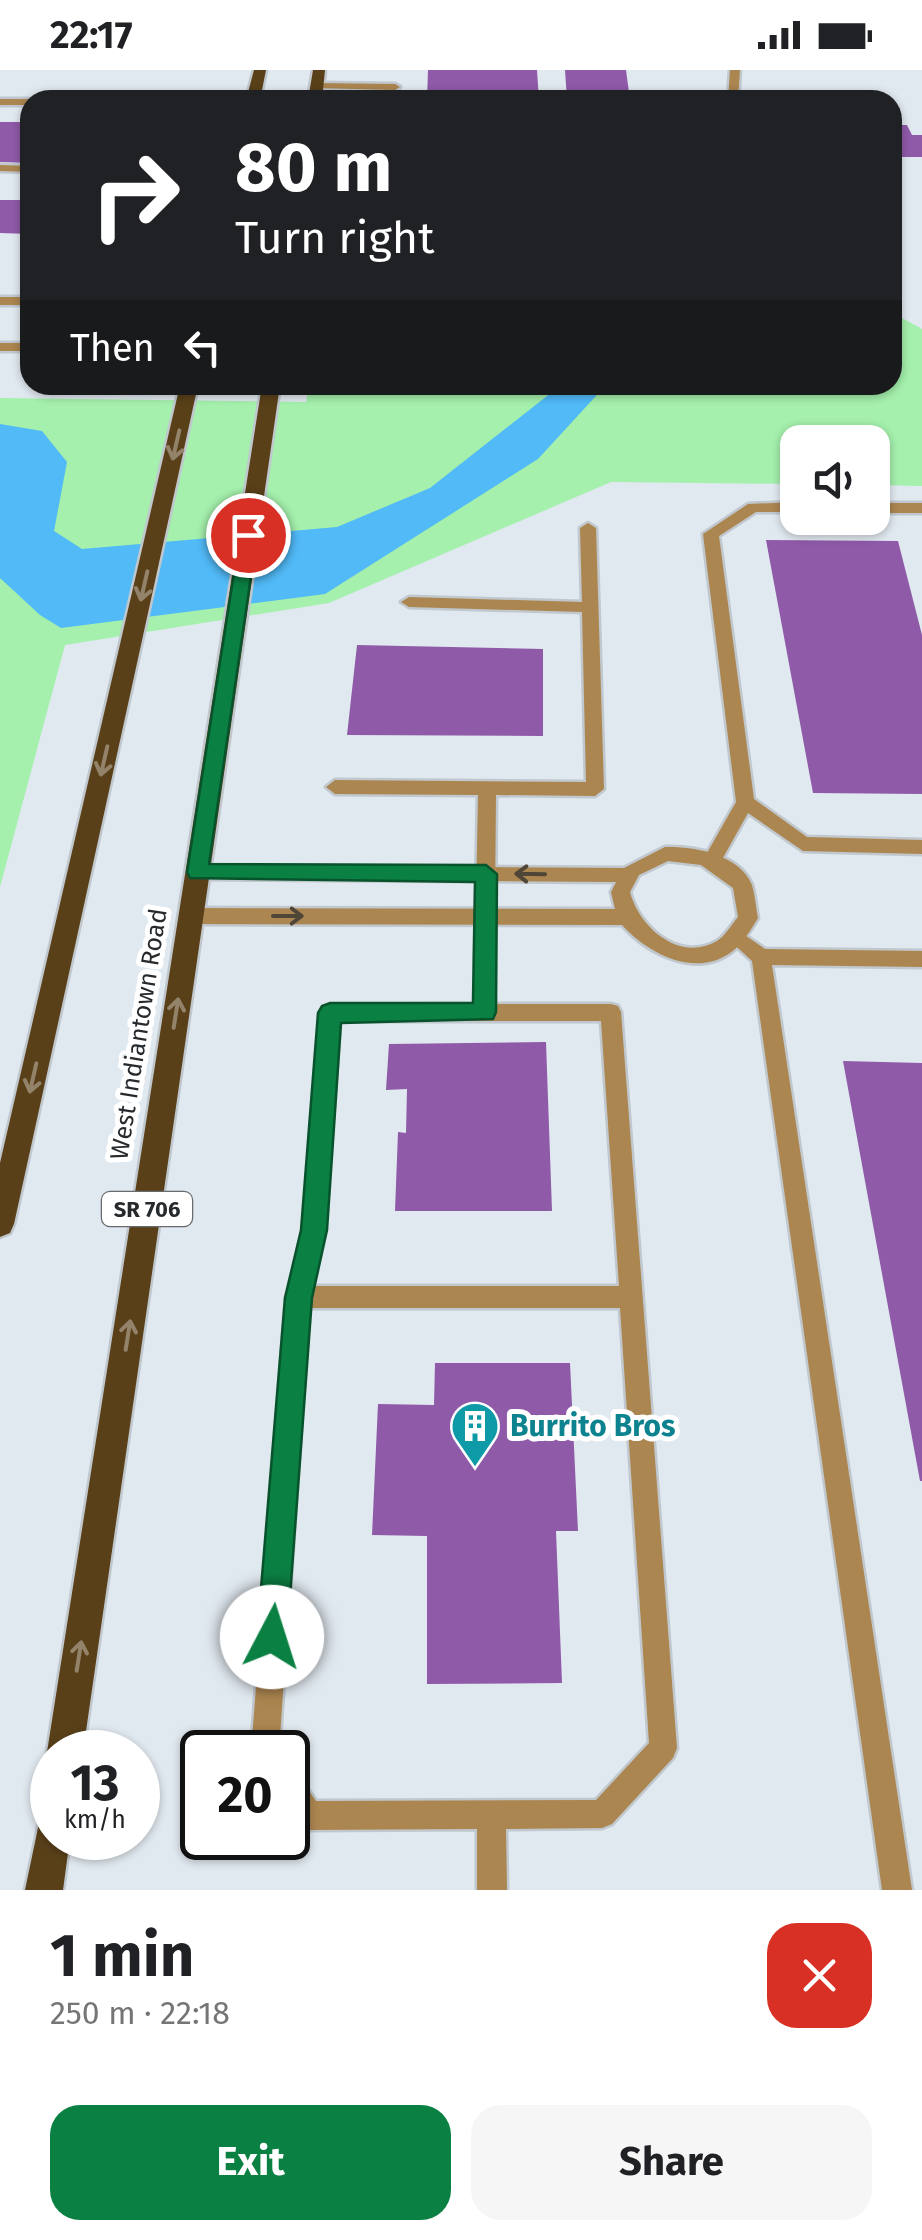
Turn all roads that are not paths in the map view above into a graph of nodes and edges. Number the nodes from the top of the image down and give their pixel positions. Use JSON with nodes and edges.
{"nodes":[{"id":1,"x":396,"y":70,"type":"edge"},
{"id":2,"x":395,"y":87,"type":"junction"},
{"id":3,"x":356,"y":90,"type":"edge"},
{"id":4,"x":395,"y":90,"type":"edge"},
{"id":5,"x":187,"y":395,"type":"edge"},
{"id":6,"x":270,"y":395,"type":"edge"},
{"id":7,"x":780,"y":507,"type":"edge"},
{"id":8,"x":890,"y":508,"type":"edge"},
{"id":9,"x":922,"y":508,"type":"edge"},
{"id":10,"x":588,"y":528,"type":"dead end"},
{"id":11,"x":409,"y":602,"type":"dead end"},
{"id":12,"x":590,"y":607,"type":"junction"},
{"id":13,"x":335,"y":787,"type":"dead end"},
{"id":14,"x":487,"y":788,"type":"junction"},
{"id":15,"x":745,"y":802,"type":"junction"},
{"id":16,"x":922,"y":847,"type":"edge"},
{"id":17,"x":712,"y":860,"type":"junction"},
{"id":18,"x":198,"y":872,"type":"junction"},
{"id":19,"x":486,"y":874,"type":"junction"},
{"id":20,"x":628,"y":875,"type":"junction"},
{"id":21,"x":190,"y":916,"type":"junction"},
{"id":22,"x":486,"y":916,"type":"junction"},
{"id":23,"x":624,"y":917,"type":"junction"},
{"id":24,"x":736,"y":938,"type":"junction"},
{"id":25,"x":760,"y":957,"type":"junction"},
{"id":26,"x":922,"y":959,"type":"edge"},
{"id":27,"x":484,"y":1012,"type":"junction"},
{"id":28,"x":0,"y":1224,"type":"edge"},
{"id":29,"x":631,"y":1297,"type":"junction"},
{"id":30,"x":298,"y":1298,"type":"junction"},
{"id":31,"x":68,"y":1730,"type":"edge"},
{"id":32,"x":267,"y":1730,"type":"edge"},
{"id":33,"x":492,"y":1814,"type":"junction"},
{"id":34,"x":310,"y":1816,"type":"edge"},
{"id":35,"x":48,"y":1860,"type":"edge"},
{"id":36,"x":44,"y":1890,"type":"edge"},
{"id":37,"x":492,"y":1890,"type":"edge"},
{"id":38,"x":896,"y":1890,"type":"edge"}],
"edges":[{"from":1,"to":2,"type":"street"},
{"from":2,"to":3,"type":"street"},
{"from":2,"to":4,"type":"street"},
{"from":5,"to":28,"type":"main road","one_way":true},
{"from":6,"to":18,"type":"main road","name":"West Indiantown Road","number":"SR 706"},
{"from":7,"to":15,"type":"street"},
{"from":8,"to":9,"type":"street"},
{"from":10,"to":12,"type":"street"},
{"from":11,"to":12,"type":"street"},
{"from":12,"to":14,"type":"street"},
{"from":13,"to":14,"type":"street"},
{"from":14,"to":19,"type":"street"},
{"from":15,"to":16,"type":"street"},
{"from":15,"to":17,"type":"street"},
{"from":17,"to":20,"type":"street"},
{"from":17,"to":24,"type":"street"},
{"from":18,"to":19,"type":"street"},
{"from":18,"to":21,"type":"main road","name":"West Indiantown Road","number":"SR 706"},
{"from":20,"to":19,"type":"street","one_way":true},
{"from":19,"to":22,"type":"street"},
{"from":20,"to":23,"type":"street"},
{"from":21,"to":22,"type":"street","one_way":true},
{"from":31,"to":21,"type":"main road","name":"West Indiantown Road","number":"SR 706","one_way":true},
{"from":22,"to":23,"type":"street"},
{"from":22,"to":27,"type":"street"},
{"from":23,"to":24,"type":"street"},
{"from":24,"to":25,"type":"street"},
{"from":25,"to":26,"type":"street"},
{"from":25,"to":38,"type":"street"},
{"from":27,"to":29,"type":"street"},
{"from":27,"to":30,"type":"street"},
{"from":29,"to":30,"type":"street"},
{"from":29,"to":33,"type":"street"},
{"from":30,"to":32,"type":"street"},
{"from":33,"to":34,"type":"street"},
{"from":33,"to":37,"type":"street"},
{"from":35,"to":36,"type":"main road"}]}
